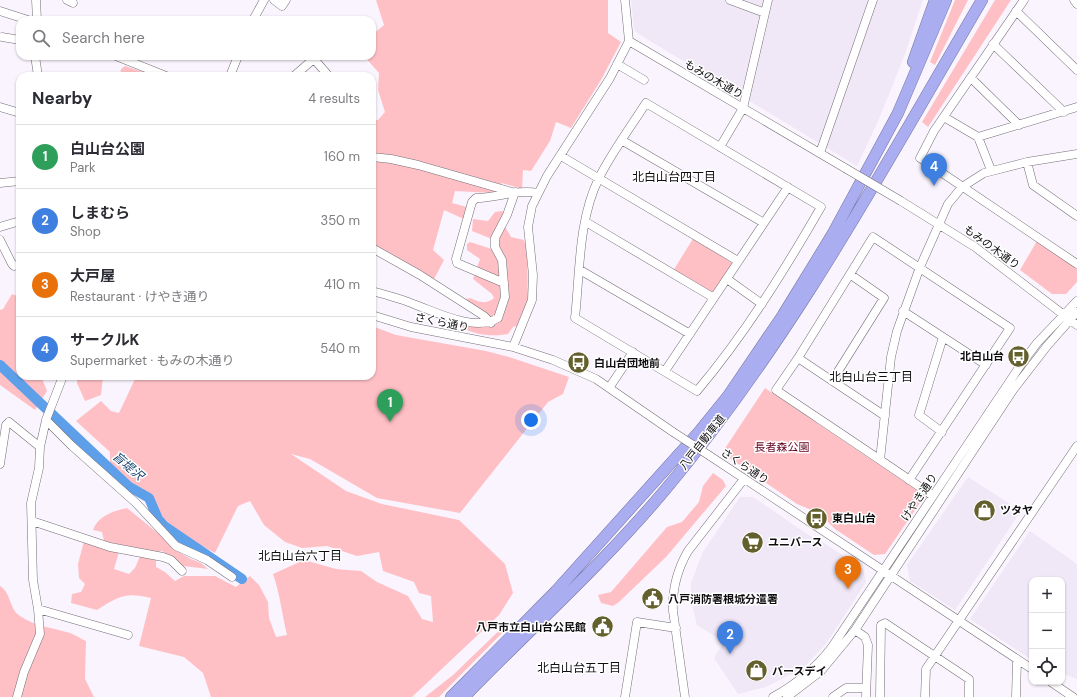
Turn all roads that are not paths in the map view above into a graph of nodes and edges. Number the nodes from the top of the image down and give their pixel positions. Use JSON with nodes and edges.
{"nodes":[{"id":1,"x":36,"y":0,"type":"edge"},
{"id":2,"x":264,"y":0,"type":"edge"},
{"id":3,"x":274,"y":0,"type":"edge"},
{"id":4,"x":286,"y":0,"type":"edge"},
{"id":5,"x":626,"y":0,"type":"edge"},
{"id":6,"x":730,"y":0,"type":"edge"},
{"id":7,"x":768,"y":0,"type":"edge"},
{"id":8,"x":873,"y":0,"type":"edge"},
{"id":9,"x":935,"y":0,"type":"edge"},
{"id":10,"x":946,"y":0,"type":"edge"},
{"id":11,"x":973,"y":0,"type":"edge"},
{"id":12,"x":982,"y":0,"type":"edge"},
{"id":13,"x":1024,"y":0,"type":"edge"},
{"id":14,"x":1074,"y":0,"type":"edge"},
{"id":15,"x":1077,"y":4,"type":"edge"},
{"id":16,"x":0,"y":11,"type":"edge"},
{"id":17,"x":1016,"y":11,"type":"junction"},
{"id":18,"x":765,"y":13,"type":"junction"},
{"id":19,"x":16,"y":16,"type":"edge"},
{"id":20,"x":37,"y":16,"type":"edge"},
{"id":21,"x":255,"y":16,"type":"edge"},
{"id":22,"x":2,"y":37,"type":"dead end"},
{"id":23,"x":16,"y":39,"type":"edge"},
{"id":24,"x":629,"y":41,"type":"junction"},
{"id":25,"x":993,"y":44,"type":"junction"},
{"id":26,"x":36,"y":60,"type":"edge"},
{"id":27,"x":126,"y":60,"type":"edge"},
{"id":28,"x":236,"y":60,"type":"edge"},
{"id":29,"x":313,"y":60,"type":"edge"},
{"id":30,"x":316,"y":60,"type":"edge"},
{"id":31,"x":618,"y":64,"type":"junction"},
{"id":32,"x":1077,"y":70,"type":"edge"},
{"id":33,"x":37,"y":72,"type":"edge"},
{"id":34,"x":156,"y":72,"type":"edge"},
{"id":35,"x":232,"y":72,"type":"edge"},
{"id":36,"x":299,"y":72,"type":"edge"},
{"id":37,"x":326,"y":72,"type":"edge"},
{"id":38,"x":971,"y":78,"type":"junction"},
{"id":39,"x":644,"y":80,"type":"dead end"},
{"id":40,"x":1077,"y":107,"type":"edge"},
{"id":41,"x":0,"y":108,"type":"edge"},
{"id":42,"x":743,"y":108,"type":"junction"},
{"id":43,"x":16,"y":112,"type":"edge"},
{"id":44,"x":1064,"y":112,"type":"junction"},
{"id":45,"x":944,"y":117,"type":"junction"},
{"id":46,"x":1019,"y":125,"type":"junction"},
{"id":47,"x":978,"y":137,"type":"junction"},
{"id":48,"x":623,"y":141,"type":"junction"},
{"id":49,"x":720,"y":147,"type":"junction"},
{"id":50,"x":894,"y":151,"type":"junction"},
{"id":51,"x":820,"y":153,"type":"junction"},
{"id":52,"x":1077,"y":154,"type":"edge"},
{"id":53,"x":560,"y":156,"type":"junction"},
{"id":54,"x":376,"y":157,"type":"edge"},
{"id":55,"x":871,"y":162,"type":"junction"},
{"id":56,"x":1027,"y":162,"type":"junction"},
{"id":57,"x":991,"y":170,"type":"junction"},
{"id":58,"x":599,"y":179,"type":"junction"},
{"id":59,"x":0,"y":181,"type":"edge"},
{"id":60,"x":16,"y":182,"type":"edge"},
{"id":61,"x":788,"y":187,"type":"junction"},
{"id":62,"x":962,"y":187,"type":"junction"},
{"id":63,"x":513,"y":192,"type":"junction"},
{"id":64,"x":538,"y":193,"type":"junction"},
{"id":65,"x":1073,"y":209,"type":"edge"},
{"id":66,"x":1077,"y":216,"type":"edge"},
{"id":67,"x":16,"y":222,"type":"edge"},
{"id":68,"x":586,"y":222,"type":"junction"},
{"id":69,"x":764,"y":223,"type":"junction"},
{"id":70,"x":939,"y":223,"type":"junction"},
{"id":71,"x":0,"y":227,"type":"edge"},
{"id":72,"x":0,"y":240,"type":"edge"},
{"id":73,"x":376,"y":250,"type":"edge"},
{"id":74,"x":738,"y":261,"type":"junction"},
{"id":75,"x":1077,"y":264,"type":"edge"},
{"id":76,"x":16,"y":265,"type":"edge"},
{"id":77,"x":920,"y":267,"type":"junction"},
{"id":78,"x":580,"y":270,"type":"junction"},
{"id":79,"x":851,"y":275,"type":"junction"},
{"id":80,"x":726,"y":279,"type":"junction"},
{"id":81,"x":504,"y":283,"type":"junction"},
{"id":82,"x":376,"y":292,"type":"edge"},
{"id":83,"x":714,"y":298,"type":"junction"},
{"id":84,"x":1077,"y":301,"type":"edge"},
{"id":85,"x":762,"y":304,"type":"junction"},
{"id":86,"x":903,"y":311,"type":"junction"},
{"id":87,"x":1077,"y":312,"type":"edge"},
{"id":88,"x":376,"y":316,"type":"edge"},
{"id":89,"x":1066,"y":317,"type":"junction"},
{"id":90,"x":490,"y":322,"type":"junction"},
{"id":91,"x":1077,"y":325,"type":"edge"},
{"id":92,"x":690,"y":334,"type":"junction"},
{"id":93,"x":942,"y":337,"type":"junction"},
{"id":94,"x":513,"y":347,"type":"junction"},
{"id":95,"x":633,"y":352,"type":"junction"},
{"id":96,"x":798,"y":358,"type":"junction"},
{"id":97,"x":986,"y":365,"type":"junction"},
{"id":98,"x":665,"y":371,"type":"junction"},
{"id":99,"x":62,"y":380,"type":"edge"},
{"id":100,"x":832,"y":381,"type":"junction"},
{"id":101,"x":609,"y":388,"type":"junction"},
{"id":102,"x":885,"y":416,"type":"junction"},
{"id":103,"x":46,"y":420,"type":"junction"},
{"id":104,"x":942,"y":432,"type":"junction"},
{"id":105,"x":1077,"y":446,"type":"edge"},
{"id":106,"x":1,"y":447,"type":"edge"},
{"id":107,"x":40,"y":447,"type":"junction"},
{"id":108,"x":880,"y":460,"type":"junction"},
{"id":109,"x":0,"y":464,"type":"edge"},
{"id":110,"x":744,"y":479,"type":"junction"},
{"id":111,"x":909,"y":480,"type":"junction"},
{"id":112,"x":933,"y":496,"type":"junction"},
{"id":113,"x":32,"y":521,"type":"junction"},
{"id":114,"x":883,"y":570,"type":"junction"},
{"id":115,"x":182,"y":571,"type":"dead end"},
{"id":116,"x":891,"y":576,"type":"junction"},
{"id":117,"x":232,"y":577,"type":"dead end"},
{"id":118,"x":38,"y":609,"type":"junction"},
{"id":119,"x":958,"y":620,"type":"junction"},
{"id":120,"x":676,"y":628,"type":"junction"},
{"id":121,"x":855,"y":630,"type":"junction"},
{"id":122,"x":128,"y":635,"type":"dead end"},
{"id":123,"x":934,"y":656,"type":"junction"},
{"id":124,"x":1017,"y":660,"type":"junction"},
{"id":125,"x":1029,"y":667,"type":"edge"},
{"id":126,"x":1054,"y":685,"type":"edge"},
{"id":127,"x":866,"y":693,"type":"edge"},
{"id":128,"x":1063,"y":693,"type":"edge"},
{"id":129,"x":17,"y":697,"type":"edge"},
{"id":130,"x":452,"y":697,"type":"edge"},
{"id":131,"x":464,"y":697,"type":"edge"},
{"id":132,"x":625,"y":697,"type":"edge"},
{"id":133,"x":685,"y":697,"type":"edge"},
{"id":134,"x":773,"y":697,"type":"edge"},
{"id":135,"x":788,"y":697,"type":"edge"},
{"id":136,"x":833,"y":697,"type":"edge"},
{"id":137,"x":880,"y":697,"type":"edge"},
{"id":138,"x":925,"y":697,"type":"edge"},
{"id":139,"x":969,"y":697,"type":"edge"},
{"id":140,"x":1016,"y":697,"type":"edge"},
{"id":141,"x":1073,"y":697,"type":"edge"}],
"edges":[{"from":1,"to":20,"type":"street"},
{"from":2,"to":21,"type":"street"},
{"from":3,"to":4,"type":"street"},
{"from":5,"to":24,"type":"street"},
{"from":6,"to":18,"type":"street"},
{"from":7,"to":18,"type":"street"},
{"from":8,"to":51,"type":"street"},
{"from":9,"to":55,"type":"highway"},
{"from":10,"to":55,"type":"highway"},
{"from":11,"to":50,"type":"highway"},
{"from":12,"to":50,"type":"highway"},
{"from":13,"to":17,"type":"street"},
{"from":14,"to":15,"type":"street"},
{"from":16,"to":19,"type":"street"},
{"from":17,"to":25,"type":"street"},
{"from":17,"to":32,"type":"street"},
{"from":18,"to":42,"type":"street"},
{"from":22,"to":23,"type":"street"},
{"from":24,"to":31,"type":"street"},
{"from":24,"to":42,"type":"street","name":"もみの木通り"},
{"from":25,"to":38,"type":"street"},
{"from":25,"to":44,"type":"street"},
{"from":26,"to":33,"type":"street"},
{"from":27,"to":34,"type":"street"},
{"from":28,"to":35,"type":"street"},
{"from":29,"to":36,"type":"street"},
{"from":30,"to":37,"type":"street"},
{"from":31,"to":39,"type":"street"},
{"from":31,"to":53,"type":"street"},
{"from":38,"to":45,"type":"street"},
{"from":38,"to":46,"type":"street"},
{"from":40,"to":44,"type":"street"},
{"from":41,"to":43,"type":"street"},
{"from":42,"to":49,"type":"street"},
{"from":42,"to":51,"type":"street","name":"もみの木通り"},
{"from":44,"to":46,"type":"street"},
{"from":45,"to":47,"type":"street"},
{"from":45,"to":62,"type":"street"},
{"from":46,"to":47,"type":"street"},
{"from":47,"to":57,"type":"street"},
{"from":48,"to":49,"type":"street"},
{"from":48,"to":58,"type":"street"},
{"from":48,"to":69,"type":"street"},
{"from":49,"to":61,"type":"street"},
{"from":50,"to":131,"type":"highway","name":"八戸自動車道"},
{"from":51,"to":70,"type":"street","name":"もみの木通り","bridge":true},
{"from":52,"to":56,"type":"street"},
{"from":53,"to":58,"type":"street"},
{"from":53,"to":64,"type":"street"},
{"from":54,"to":63,"type":"street"},
{"from":55,"to":130,"type":"highway","name":"八戸自動車道"},
{"from":56,"to":57,"type":"street"},
{"from":56,"to":65,"type":"street"},
{"from":57,"to":62,"type":"street"},
{"from":58,"to":68,"type":"street"},
{"from":58,"to":74,"type":"street"},
{"from":59,"to":60,"type":"street"},
{"from":61,"to":69,"type":"street"},
{"from":61,"to":85,"type":"street"},
{"from":62,"to":70,"type":"street"},
{"from":62,"to":75,"type":"street"},
{"from":63,"to":64,"type":"street"},
{"from":63,"to":81,"type":"street"},
{"from":63,"to":81,"type":"street"},
{"from":64,"to":94,"type":"street"},
{"from":65,"to":66,"type":"street"},
{"from":67,"to":71,"type":"street"},
{"from":68,"to":78,"type":"street"},
{"from":68,"to":83,"type":"street"},
{"from":69,"to":74,"type":"street"},
{"from":70,"to":77,"type":"street"},
{"from":70,"to":89,"type":"street","name":"もみの木通り"},
{"from":72,"to":76,"type":"street"},
{"from":73,"to":90,"type":"street"},
{"from":74,"to":80,"type":"street"},
{"from":77,"to":79,"type":"street"},
{"from":77,"to":86,"type":"street"},
{"from":77,"to":97,"type":"street"},
{"from":78,"to":92,"type":"street"},
{"from":78,"to":95,"type":"street"},
{"from":79,"to":96,"type":"street"},
{"from":79,"to":100,"type":"street"},
{"from":80,"to":83,"type":"street"},
{"from":80,"to":85,"type":"street"},
{"from":81,"to":90,"type":"street"},
{"from":82,"to":90,"type":"street"},
{"from":83,"to":92,"type":"street"},
{"from":84,"to":89,"type":"street","name":"けやき通り"},
{"from":85,"to":98,"type":"street"},
{"from":86,"to":93,"type":"street"},
{"from":86,"to":102,"type":"street"},
{"from":87,"to":89,"type":"street","name":"けやき通り"},
{"from":88,"to":94,"type":"street","name":"さくら通り"},
{"from":89,"to":91,"type":"street","name":"もみの木通り"},
{"from":89,"to":112,"type":"street","name":"けやき通り"},
{"from":89,"to":116,"type":"street","name":"けやき通り"},
{"from":92,"to":98,"type":"street"},
{"from":93,"to":97,"type":"street"},
{"from":93,"to":104,"type":"street"},
{"from":94,"to":101,"type":"street","name":"さくら通り"},
{"from":95,"to":98,"type":"street"},
{"from":95,"to":101,"type":"street"},
{"from":96,"to":100,"type":"street"},
{"from":96,"to":108,"type":"street"},
{"from":97,"to":104,"type":"street"},
{"from":99,"to":103,"type":"street"},
{"from":100,"to":102,"type":"street"},
{"from":101,"to":110,"type":"street","name":"さくら通り","bridge":true},
{"from":102,"to":108,"type":"street"},
{"from":103,"to":107,"type":"street"},
{"from":103,"to":117,"type":"street"},
{"from":104,"to":111,"type":"street"},
{"from":105,"to":119,"type":"street"},
{"from":106,"to":107,"type":"street"},
{"from":106,"to":109,"type":"street"},
{"from":107,"to":113,"type":"street"},
{"from":108,"to":111,"type":"street"},
{"from":110,"to":114,"type":"street","name":"さくら通り"},
{"from":110,"to":120,"type":"street"},
{"from":111,"to":112,"type":"street"},
{"from":112,"to":114,"type":"street","name":"けやき通り"},
{"from":113,"to":115,"type":"street"},
{"from":113,"to":118,"type":"street"},
{"from":114,"to":116,"type":"street","name":"さくら通り"},
{"from":114,"to":134,"type":"street","name":"けやき通り"},
{"from":116,"to":119,"type":"street","name":"さくら通り"},
{"from":116,"to":121,"type":"street","name":"けやき通り"},
{"from":118,"to":122,"type":"street"},
{"from":118,"to":129,"type":"street"},
{"from":119,"to":123,"type":"street"},
{"from":119,"to":124,"type":"street","name":"さくら通り"},
{"from":120,"to":132,"type":"street"},
{"from":120,"to":133,"type":"street"},
{"from":121,"to":127,"type":"street"},
{"from":121,"to":135,"type":"street","name":"けやき通り"},
{"from":123,"to":137,"type":"street"},
{"from":123,"to":138,"type":"street"},
{"from":123,"to":139,"type":"street"},
{"from":124,"to":125,"type":"street","name":"さくら通り"},
{"from":124,"to":140,"type":"street"},
{"from":126,"to":128,"type":"street"},
{"from":127,"to":136,"type":"street"},
{"from":128,"to":141,"type":"street"}]}
